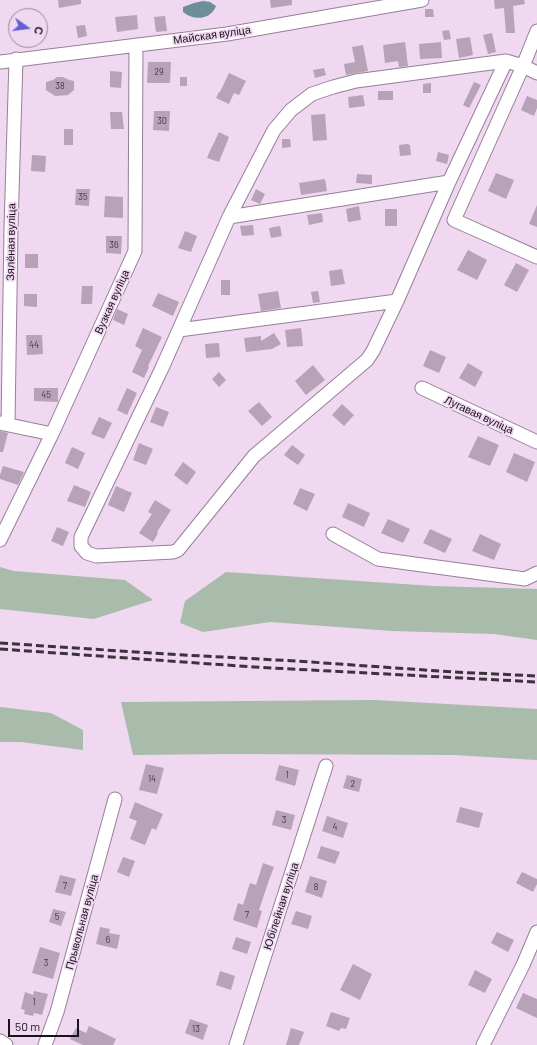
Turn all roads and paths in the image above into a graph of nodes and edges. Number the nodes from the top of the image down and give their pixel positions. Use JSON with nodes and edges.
{"nodes":[{"id":1,"x":422,"y":0,"type":"edge"},
{"id":2,"x":537,"y":31,"type":"edge"},
{"id":3,"x":136,"y":45,"type":"junction"},
{"id":4,"x":16,"y":60,"type":"junction"},
{"id":5,"x":506,"y":61,"type":"junction"},
{"id":6,"x":0,"y":62,"type":"edge"},
{"id":7,"x":523,"y":66,"type":"junction"},
{"id":8,"x":537,"y":73,"type":"edge"},
{"id":9,"x":449,"y":182,"type":"junction"},
{"id":10,"x":230,"y":218,"type":"junction"},
{"id":11,"x":537,"y":257,"type":"edge"},
{"id":12,"x":397,"y":301,"type":"junction"},
{"id":13,"x":179,"y":330,"type":"junction"},
{"id":14,"x":422,"y":388,"type":"dead end"},
{"id":15,"x":4,"y":424,"type":"edge"},
{"id":16,"x":52,"y":434,"type":"junction"},
{"id":17,"x":537,"y":442,"type":"edge"},
{"id":18,"x":333,"y":534,"type":"dead end"},
{"id":19,"x":0,"y":540,"type":"edge"},
{"id":20,"x":537,"y":573,"type":"edge"},
{"id":21,"x":326,"y":766,"type":"dead end"},
{"id":22,"x":115,"y":799,"type":"dead end"},
{"id":23,"x":537,"y":932,"type":"edge"},
{"id":24,"x":0,"y":1041,"type":"edge"},
{"id":25,"x":6,"y":1045,"type":"edge"},
{"id":26,"x":45,"y":1045,"type":"edge"},
{"id":27,"x":236,"y":1045,"type":"edge"},
{"id":28,"x":483,"y":1045,"type":"edge"}],
"edges":[{"from":1,"to":3,"type":"street","name":"Майская вуліца"},
{"from":2,"to":7,"type":"street"},
{"from":3,"to":4,"type":"street","name":"Майская вуліца"},
{"from":3,"to":16,"type":"street","name":"Вузкая вуліца"},
{"from":4,"to":6,"type":"street","name":"Майская вуліца"},
{"from":4,"to":15,"type":"street","name":"Зялёная вуліца"},
{"from":5,"to":7,"type":"street"},
{"from":5,"to":9,"type":"street"},
{"from":5,"to":10,"type":"street"},
{"from":7,"to":8,"type":"street"},
{"from":7,"to":11,"type":"street"},
{"from":9,"to":10,"type":"street"},
{"from":9,"to":12,"type":"street"},
{"from":10,"to":13,"type":"street"},
{"from":12,"to":13,"type":"street"},
{"from":12,"to":13,"type":"street"},
{"from":14,"to":17,"type":"street","name":"Лугавая вуліца"},
{"from":15,"to":16,"type":"street"},
{"from":16,"to":19,"type":"street","name":"Вузкая вуліца"},
{"from":18,"to":20,"type":"street"},
{"from":21,"to":27,"type":"street","name":"Юбілейная вуліца"},
{"from":22,"to":26,"type":"street","name":"Прывольная вуліца"},
{"from":23,"to":28,"type":"street"},
{"from":24,"to":25,"type":"street"}]}
